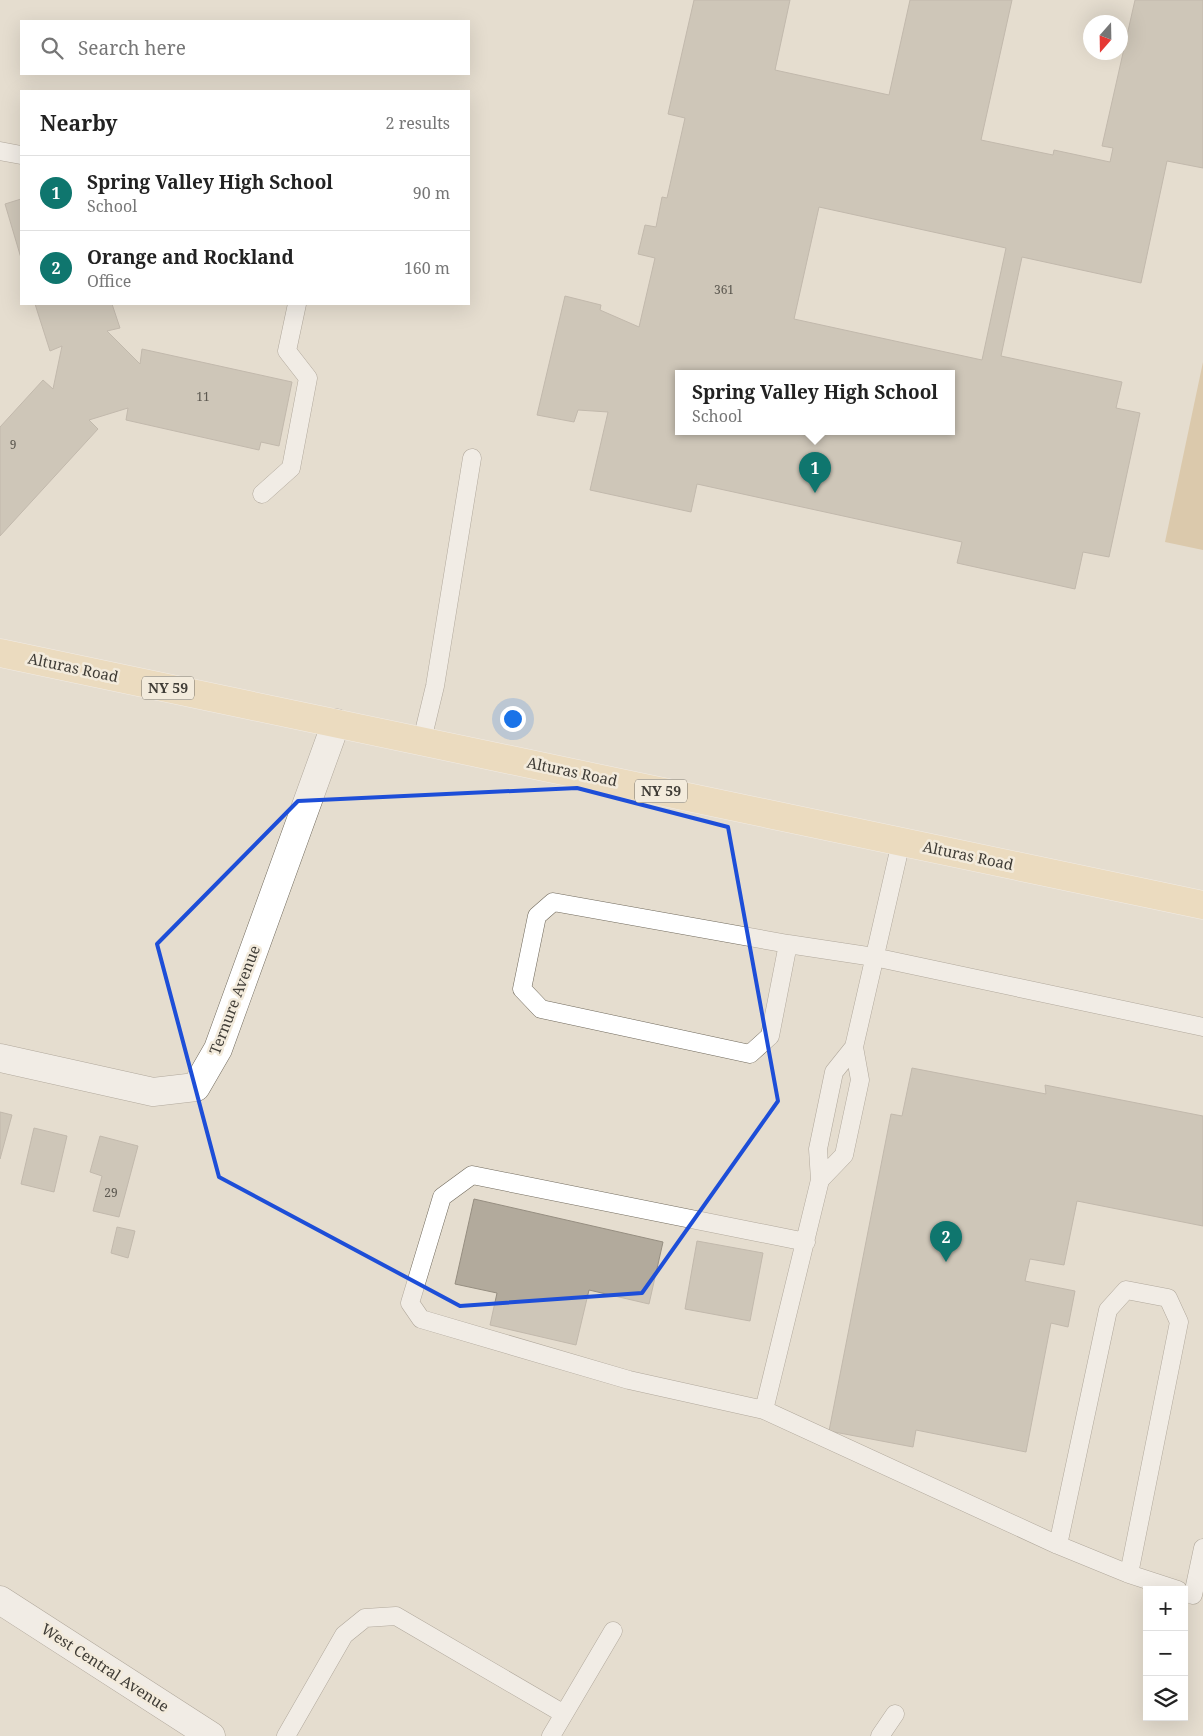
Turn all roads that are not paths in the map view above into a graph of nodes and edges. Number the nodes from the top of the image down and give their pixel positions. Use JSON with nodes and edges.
{"nodes":[{"id":1,"x":0,"y":151,"type":"edge"},
{"id":2,"x":20,"y":155,"type":"edge"},
{"id":3,"x":297,"y":305,"type":"edge"},
{"id":4,"x":472,"y":458,"type":"dead end"},
{"id":5,"x":262,"y":494,"type":"dead end"},
{"id":6,"x":0,"y":653,"type":"edge"},
{"id":7,"x":336,"y":722,"type":"junction"},
{"id":8,"x":422,"y":740,"type":"junction"},
{"id":9,"x":901,"y":842,"type":"junction"},
{"id":10,"x":1203,"y":905,"type":"edge"},
{"id":11,"x":788,"y":944,"type":"junction"},
{"id":12,"x":874,"y":956,"type":"junction"},
{"id":13,"x":1203,"y":1027,"type":"edge"},
{"id":14,"x":854,"y":1047,"type":"junction"},
{"id":15,"x":0,"y":1058,"type":"edge"},
{"id":16,"x":820,"y":1180,"type":"junction"},
{"id":17,"x":806,"y":1242,"type":"junction"},
{"id":18,"x":764,"y":1410,"type":"junction"},
{"id":19,"x":1058,"y":1545,"type":"junction"},
{"id":20,"x":1203,"y":1548,"type":"edge"},
{"id":21,"x":1129,"y":1574,"type":"junction"},
{"id":22,"x":1189,"y":1594,"type":"edge"},
{"id":23,"x":0,"y":1600,"type":"edge"},
{"id":24,"x":613,"y":1631,"type":"dead end"},
{"id":25,"x":564,"y":1714,"type":"junction"},
{"id":26,"x":895,"y":1714,"type":"dead end"},
{"id":27,"x":209,"y":1735,"type":"edge"},
{"id":28,"x":286,"y":1736,"type":"edge"},
{"id":29,"x":551,"y":1736,"type":"edge"},
{"id":30,"x":880,"y":1736,"type":"edge"}],
"edges":[{"from":1,"to":2,"type":"lane"},
{"from":3,"to":5,"type":"lane"},
{"from":4,"to":8,"type":"lane"},
{"from":6,"to":7,"type":"main road","name":"Alturas Road","number":"NY 59"},
{"from":7,"to":8,"type":"main road","name":"Alturas Road","number":"NY 59"},
{"from":7,"to":15,"type":"street","name":"Ternure Avenue"},
{"from":8,"to":9,"type":"main road","name":"Alturas Road","number":"NY 59"},
{"from":9,"to":10,"type":"main road","name":"Alturas Road","number":"NY 59"},
{"from":9,"to":12,"type":"lane"},
{"from":11,"to":11,"type":"lane"},
{"from":11,"to":12,"type":"lane"},
{"from":12,"to":13,"type":"lane"},
{"from":12,"to":14,"type":"lane"},
{"from":14,"to":16,"type":"lane"},
{"from":14,"to":16,"type":"lane"},
{"from":16,"to":17,"type":"lane"},
{"from":17,"to":18,"type":"lane"},
{"from":17,"to":18,"type":"lane"},
{"from":18,"to":19,"type":"lane"},
{"from":19,"to":21,"type":"lane"},
{"from":19,"to":21,"type":"lane"},
{"from":20,"to":22,"type":"lane"},
{"from":21,"to":22,"type":"lane"},
{"from":23,"to":27,"type":"street","name":"West Central Avenue"},
{"from":24,"to":25,"type":"lane"},
{"from":25,"to":28,"type":"lane"},
{"from":25,"to":29,"type":"lane"},
{"from":26,"to":30,"type":"lane"}]}
